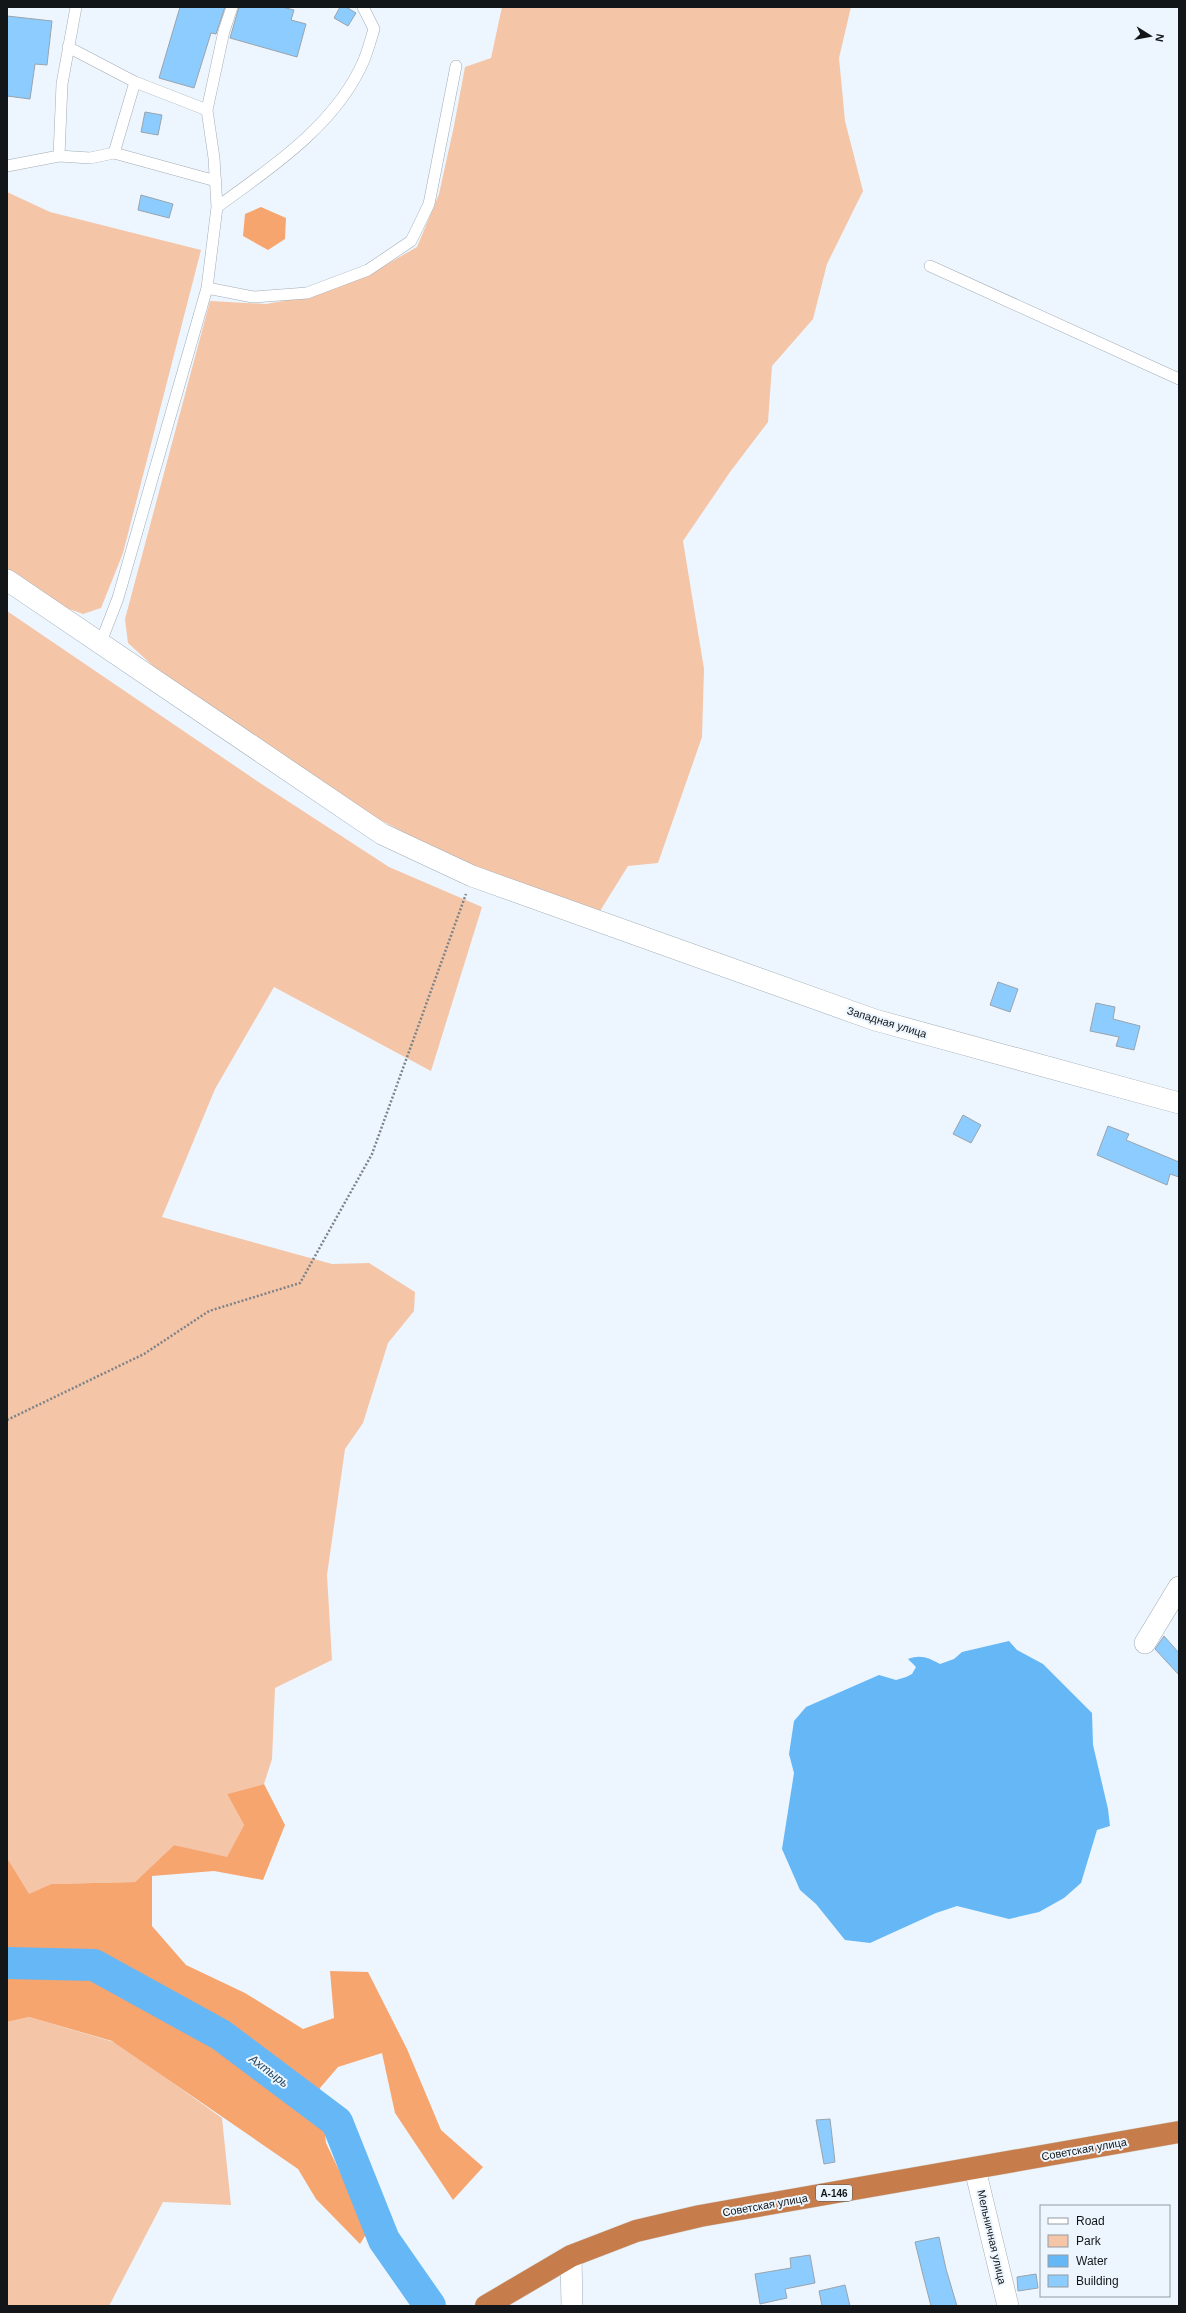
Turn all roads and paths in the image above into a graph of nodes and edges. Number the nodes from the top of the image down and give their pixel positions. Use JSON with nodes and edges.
{"nodes":[{"id":1,"x":76,"y":7,"type":"edge"},
{"id":2,"x":232,"y":7,"type":"edge"},
{"id":3,"x":363,"y":7,"type":"edge"},
{"id":4,"x":68,"y":47,"type":"junction"},
{"id":5,"x":456,"y":66,"type":"dead end"},
{"id":6,"x":135,"y":82,"type":"junction"},
{"id":7,"x":207,"y":110,"type":"junction"},
{"id":8,"x":114,"y":153,"type":"junction"},
{"id":9,"x":59,"y":156,"type":"junction"},
{"id":10,"x":7,"y":166,"type":"edge"},
{"id":11,"x":216,"y":181,"type":"junction"},
{"id":12,"x":217,"y":207,"type":"junction"},
{"id":13,"x":930,"y":266,"type":"dead end"},
{"id":14,"x":207,"y":288,"type":"junction"},
{"id":15,"x":1179,"y":379,"type":"edge"},
{"id":16,"x":7,"y":580,"type":"edge"},
{"id":17,"x":101,"y":642,"type":"junction"},
{"id":18,"x":472,"y":876,"type":"junction"},
{"id":19,"x":1179,"y":1104,"type":"edge"},
{"id":20,"x":7,"y":1420,"type":"edge"},
{"id":21,"x":1179,"y":1587,"type":"edge"},
{"id":22,"x":1145,"y":1643,"type":"dead end"},
{"id":23,"x":1179,"y":2132,"type":"edge"},
{"id":24,"x":975,"y":2168,"type":"junction"},
{"id":25,"x":571,"y":2256,"type":"junction"},
{"id":26,"x":495,"y":2300,"type":"edge"},
{"id":27,"x":572,"y":2306,"type":"edge"},
{"id":28,"x":1008,"y":2306,"type":"edge"}],
"edges":[{"from":1,"to":4,"type":"lane"},
{"from":2,"to":7,"type":"lane"},
{"from":3,"to":12,"type":"lane"},
{"from":4,"to":6,"type":"lane"},
{"from":4,"to":9,"type":"lane"},
{"from":5,"to":14,"type":"lane"},
{"from":6,"to":7,"type":"lane"},
{"from":6,"to":8,"type":"lane"},
{"from":7,"to":11,"type":"lane"},
{"from":8,"to":9,"type":"lane"},
{"from":8,"to":11,"type":"lane"},
{"from":9,"to":10,"type":"lane"},
{"from":11,"to":12,"type":"lane"},
{"from":12,"to":14,"type":"lane"},
{"from":13,"to":15,"type":"lane"},
{"from":14,"to":17,"type":"lane"},
{"from":16,"to":17,"type":"street","name":"Западная улица"},
{"from":17,"to":18,"type":"street","name":"Западная улица"},
{"from":18,"to":19,"type":"street","name":"Западная улица"},
{"from":18,"to":20,"type":"path"},
{"from":21,"to":22,"type":"street"},
{"from":23,"to":24,"type":"highway","name":"Советская улица","number":"А-146"},
{"from":24,"to":25,"type":"highway","name":"Советская улица","number":"А-146"},
{"from":24,"to":28,"type":"street","name":"Мельничная улица"},
{"from":25,"to":26,"type":"highway","name":"Советская улица","number":"А-146"},
{"from":25,"to":27,"type":"street"}]}
